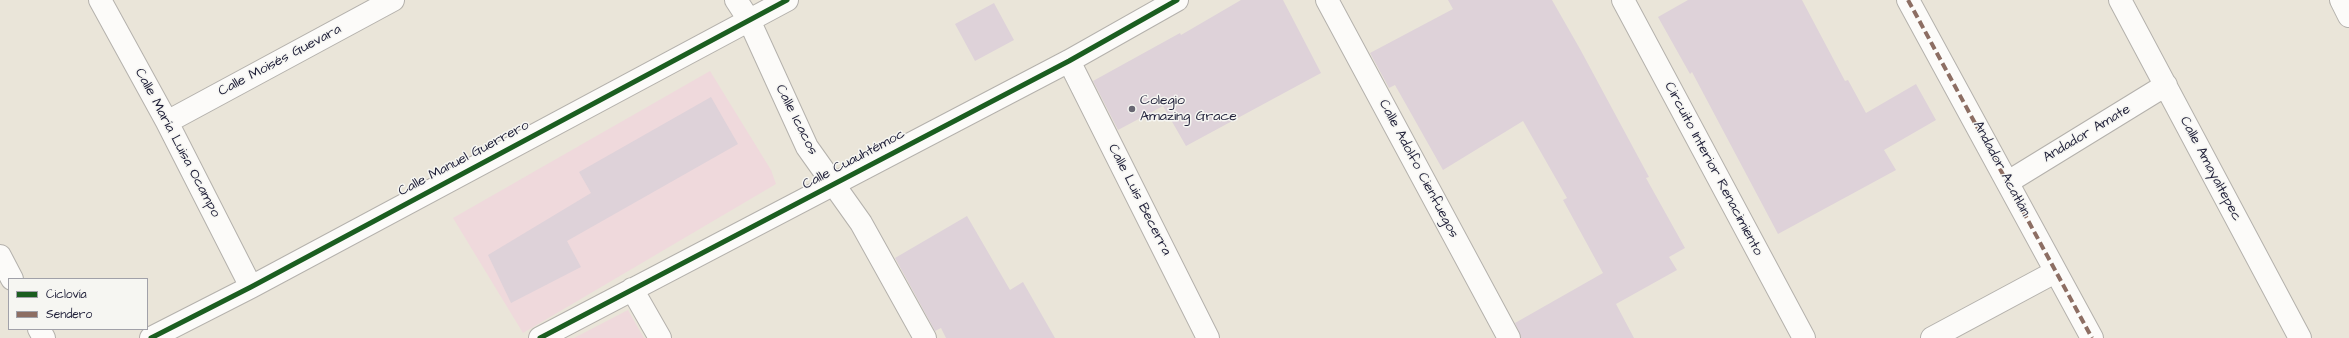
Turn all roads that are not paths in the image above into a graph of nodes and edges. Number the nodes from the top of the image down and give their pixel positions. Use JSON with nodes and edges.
{"nodes":[{"id":1,"x":100,"y":0,"type":"edge"},
{"id":2,"x":393,"y":0,"type":"edge"},
{"id":3,"x":736,"y":0,"type":"edge"},
{"id":4,"x":787,"y":0,"type":"edge"},
{"id":5,"x":1177,"y":0,"type":"edge"},
{"id":6,"x":1327,"y":0,"type":"edge"},
{"id":7,"x":1623,"y":0,"type":"edge"},
{"id":8,"x":1908,"y":0,"type":"edge"},
{"id":9,"x":2120,"y":0,"type":"edge"},
{"id":10,"x":2341,"y":0,"type":"edge"},
{"id":11,"x":2349,"y":16,"type":"edge"},
{"id":12,"x":749,"y":20,"type":"junction"},
{"id":13,"x":1069,"y":61,"type":"junction"},
{"id":14,"x":2166,"y":85,"type":"junction"},
{"id":15,"x":168,"y":122,"type":"junction"},
{"id":16,"x":2008,"y":182,"type":"junction"},
{"id":17,"x":834,"y":185,"type":"junction"},
{"id":18,"x":0,"y":256,"type":"edge"},
{"id":19,"x":2055,"y":272,"type":"junction"},
{"id":20,"x":11,"y":278,"type":"edge"},
{"id":21,"x":250,"y":287,"type":"junction"},
{"id":22,"x":632,"y":289,"type":"junction"},
{"id":23,"x":151,"y":338,"type":"edge"},
{"id":24,"x":540,"y":338,"type":"edge"},
{"id":25,"x":660,"y":338,"type":"edge"},
{"id":26,"x":925,"y":338,"type":"edge"},
{"id":27,"x":1208,"y":338,"type":"edge"},
{"id":28,"x":1509,"y":338,"type":"edge"},
{"id":29,"x":1804,"y":338,"type":"edge"},
{"id":30,"x":1932,"y":338,"type":"edge"},
{"id":31,"x":2092,"y":338,"type":"edge"},
{"id":32,"x":2300,"y":338,"type":"edge"}],
"edges":[{"from":1,"to":15,"type":"street","name":"Calle María Luisa Ocampo"},
{"from":2,"to":15,"type":"street","name":"Calle Moisés Guevara"},
{"from":3,"to":12,"type":"street","name":"Calle Icacos"},
{"from":4,"to":12,"type":"street","name":"Calle Manuel Guerrero"},
{"from":5,"to":13,"type":"street","name":"Calle Cuauhtémoc"},
{"from":6,"to":28,"type":"street","name":"Calle Adolfo Cienfuegos"},
{"from":7,"to":29,"type":"street","name":"Circuito Interior Renacimiento"},
{"from":8,"to":16,"type":"street","name":"Andador Acatlán"},
{"from":9,"to":14,"type":"street","name":"Calle Amayaltepec"},
{"from":10,"to":11,"type":"street"},
{"from":12,"to":17,"type":"street","name":"Calle Icacos"},
{"from":12,"to":21,"type":"street","name":"Calle Manuel Guerrero"},
{"from":13,"to":17,"type":"street","name":"Calle Cuauhtémoc"},
{"from":13,"to":27,"type":"street","name":"Calle Luis Becerra"},
{"from":14,"to":16,"type":"street","name":"Andador Amate"},
{"from":14,"to":32,"type":"street","name":"Calle Amayaltepec"},
{"from":15,"to":21,"type":"street","name":"Calle María Luisa Ocampo"},
{"from":16,"to":19,"type":"street","name":"Andador Acatlán"},
{"from":17,"to":22,"type":"street","name":"Calle Cuauhtémoc"},
{"from":17,"to":26,"type":"street","name":"Calle Icacos"},
{"from":18,"to":20,"type":"street"},
{"from":19,"to":30,"type":"street"},
{"from":19,"to":31,"type":"street","name":"Andador Acatlán"},
{"from":21,"to":23,"type":"street","name":"Calle Manuel Guerrero"},
{"from":22,"to":24,"type":"street","name":"Calle Cuauhtémoc"},
{"from":22,"to":25,"type":"street"}]}
